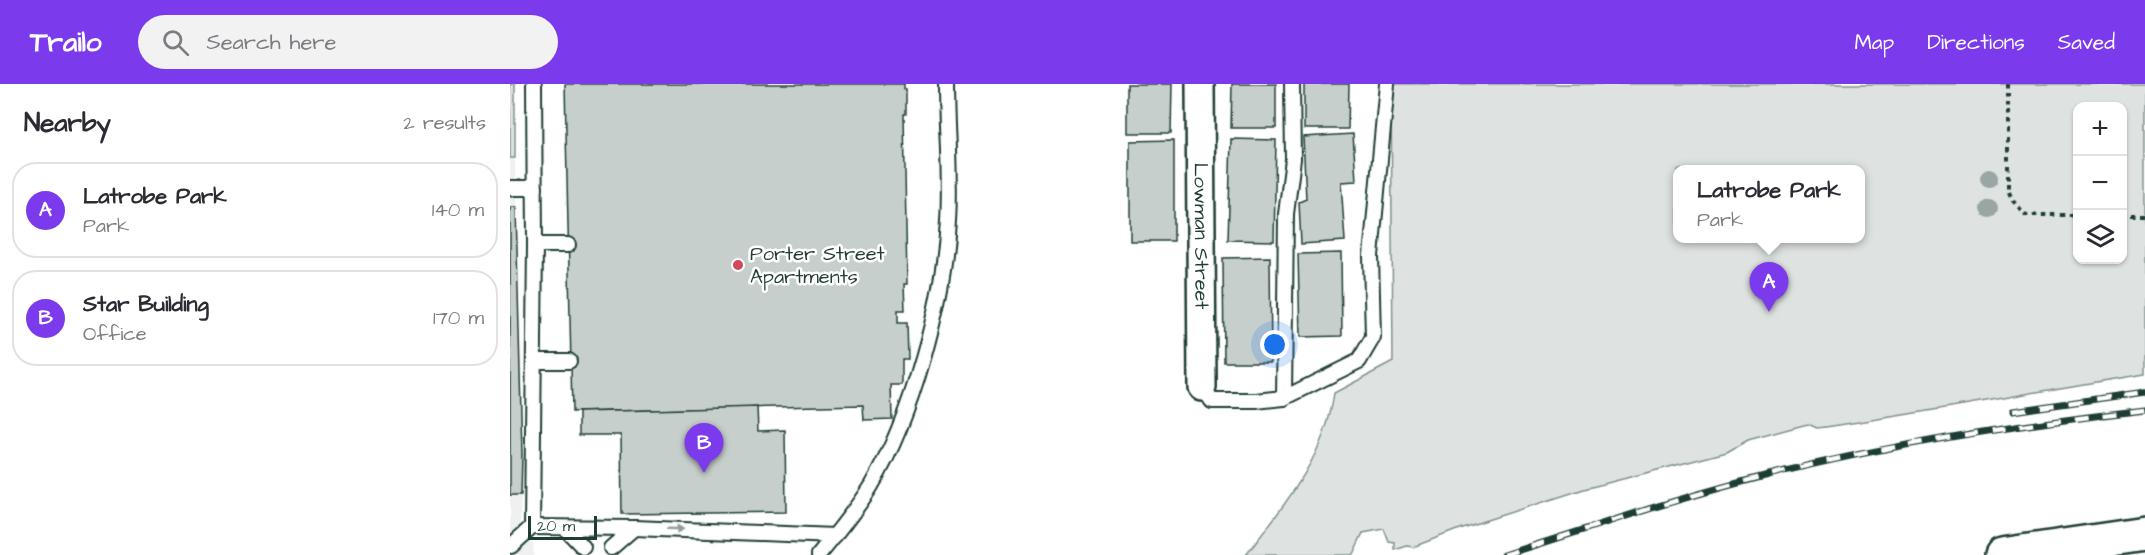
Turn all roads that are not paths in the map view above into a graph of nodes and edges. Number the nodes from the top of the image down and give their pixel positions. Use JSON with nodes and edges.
{"nodes":[{"id":1,"x":534,"y":84,"type":"edge"},
{"id":2,"x":945,"y":84,"type":"edge"},
{"id":3,"x":1200,"y":84,"type":"edge"},
{"id":4,"x":1292,"y":84,"type":"edge"},
{"id":5,"x":1387,"y":84,"type":"edge"},
{"id":6,"x":510,"y":188,"type":"edge"},
{"id":7,"x":535,"y":188,"type":"junction"},
{"id":8,"x":535,"y":245,"type":"junction"},
{"id":9,"x":568,"y":245,"type":"dead end"},
{"id":10,"x":534,"y":361,"type":"junction"},
{"id":11,"x":569,"y":361,"type":"dead end"},
{"id":12,"x":1202,"y":387,"type":"joint"},
{"id":13,"x":1284,"y":399,"type":"junction"},
{"id":14,"x":532,"y":528,"type":"junction"},
{"id":15,"x":565,"y":528,"type":"junction"},
{"id":16,"x":634,"y":528,"type":"junction"},
{"id":17,"x":2145,"y":534,"type":"edge"},
{"id":18,"x":835,"y":536,"type":"junction"},
{"id":19,"x":510,"y":546,"type":"edge"},
{"id":20,"x":583,"y":547,"type":"dead end"},
{"id":21,"x":611,"y":548,"type":"dead end"},
{"id":22,"x":515,"y":555,"type":"edge"},
{"id":23,"x":819,"y":555,"type":"edge"},
{"id":24,"x":2002,"y":555,"type":"edge"}],
"edges":[{"from":1,"to":7,"type":"lane"},
{"from":2,"to":18,"type":"lane"},
{"from":3,"to":12,"type":"street","name":"Lowman Street"},
{"from":4,"to":13,"type":"lane"},
{"from":5,"to":13,"type":"lane"},
{"from":6,"to":7,"type":"lane"},
{"from":7,"to":8,"type":"lane"},
{"from":8,"to":9,"type":"lane"},
{"from":8,"to":10,"type":"lane"},
{"from":10,"to":11,"type":"lane"},
{"from":10,"to":14,"type":"lane"},
{"from":12,"to":13,"type":"lane"},
{"from":14,"to":15,"type":"lane"},
{"from":14,"to":19,"type":"lane"},
{"from":15,"to":16,"type":"lane"},
{"from":15,"to":20,"type":"lane"},
{"from":16,"to":18,"type":"lane","one_way":true},
{"from":16,"to":21,"type":"lane"},
{"from":17,"to":24,"type":"street"},
{"from":18,"to":23,"type":"lane"},
{"from":19,"to":22,"type":"lane"}]}
